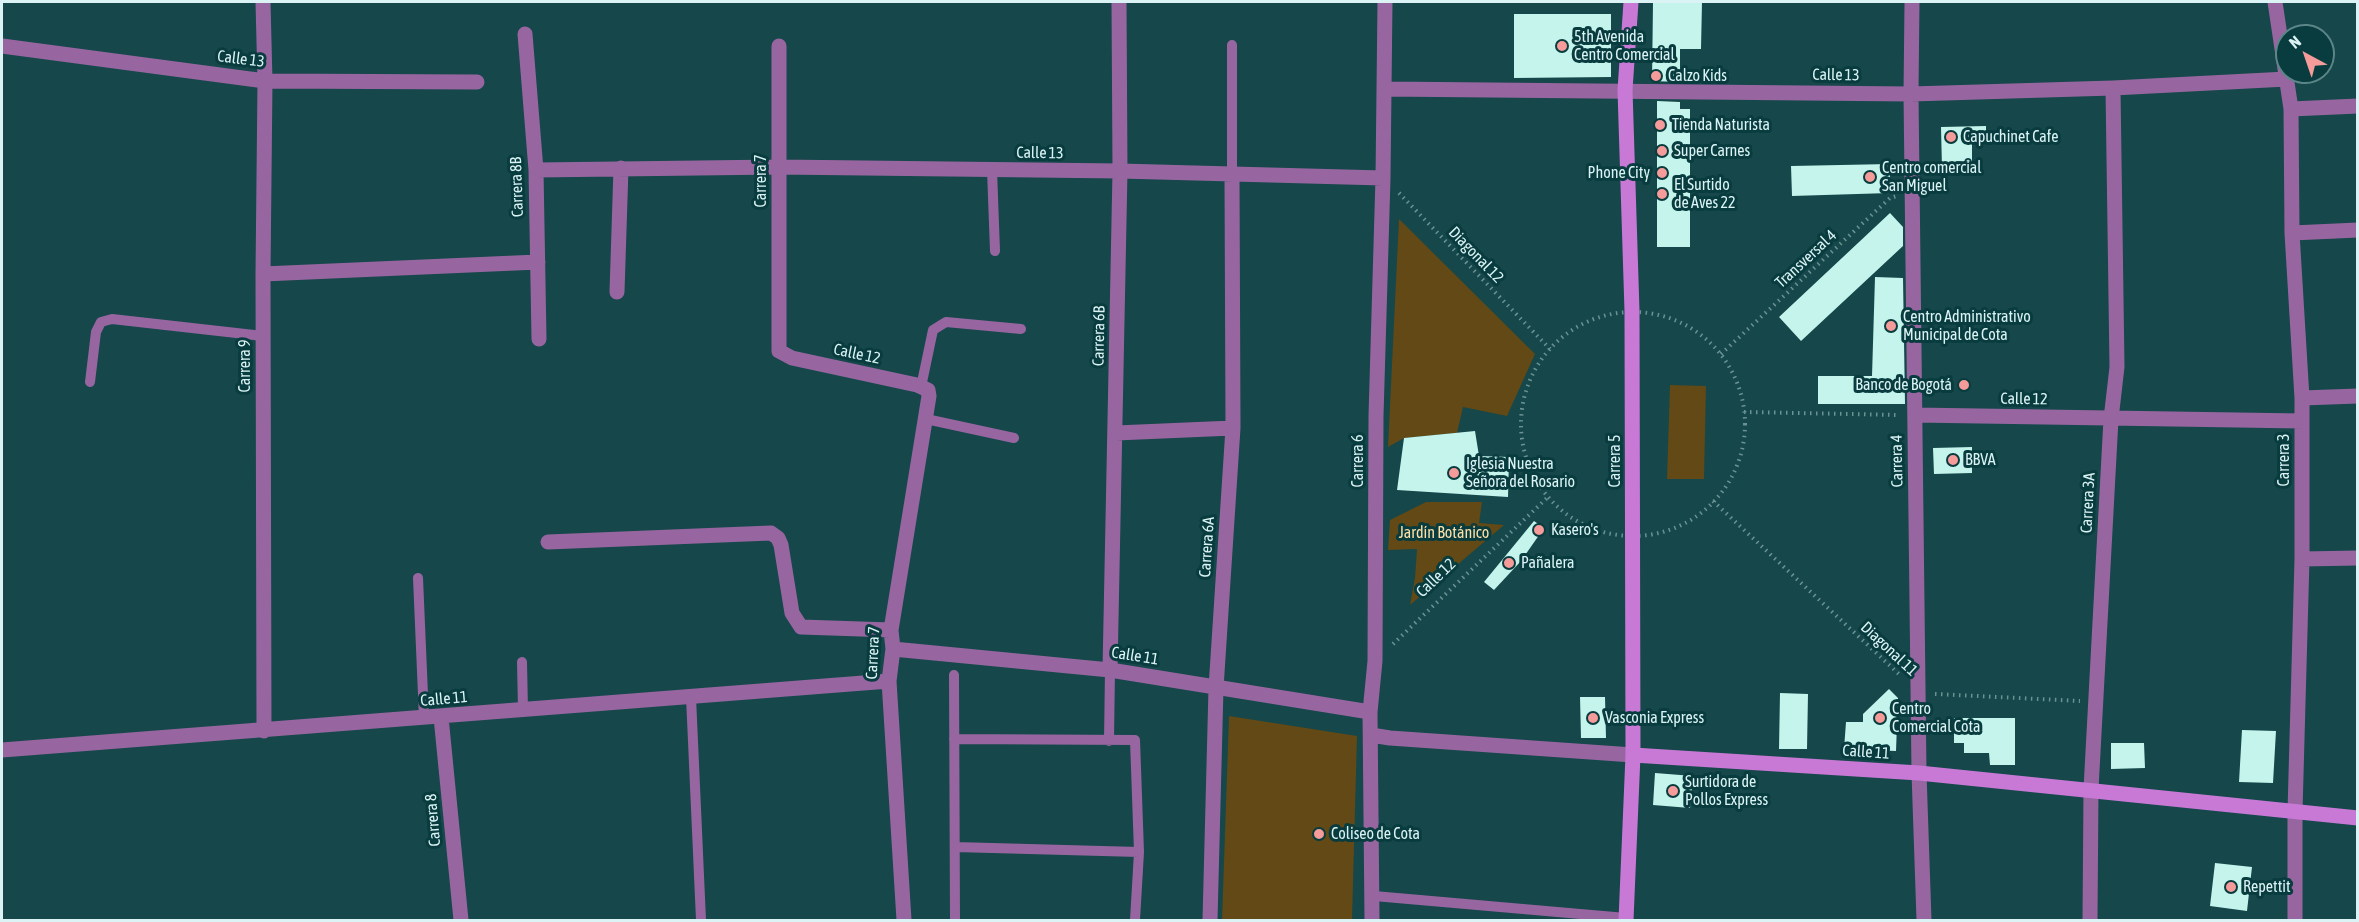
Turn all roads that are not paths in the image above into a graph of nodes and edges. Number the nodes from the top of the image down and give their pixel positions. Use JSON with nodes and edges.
{"nodes":[{"id":1,"x":263,"y":2,"type":"edge"},
{"id":2,"x":1119,"y":2,"type":"edge"},
{"id":3,"x":1384,"y":2,"type":"edge"},
{"id":4,"x":1631,"y":2,"type":"edge"},
{"id":5,"x":1912,"y":2,"type":"edge"},
{"id":6,"x":2275,"y":2,"type":"edge"},
{"id":7,"x":2278,"y":24,"type":"edge"},
{"id":8,"x":525,"y":34,"type":"dead end"},
{"id":9,"x":1232,"y":45,"type":"dead end"},
{"id":10,"x":2,"y":46,"type":"edge"},
{"id":11,"x":779,"y":46,"type":"dead end"},
{"id":12,"x":2275,"y":80,"type":"edge"},
{"id":13,"x":265,"y":81,"type":"junction"},
{"id":14,"x":477,"y":82,"type":"dead end"},
{"id":15,"x":2288,"y":84,"type":"edge"},
{"id":16,"x":2113,"y":88,"type":"junction"},
{"id":17,"x":1385,"y":89,"type":"junction"},
{"id":18,"x":1625,"y":90,"type":"junction"},
{"id":19,"x":1911,"y":94,"type":"junction"},
{"id":20,"x":2358,"y":106,"type":"edge"},
{"id":21,"x":2291,"y":109,"type":"junction"},
{"id":22,"x":778,"y":167,"type":"junction"},
{"id":23,"x":621,"y":168,"type":"junction"},
{"id":24,"x":536,"y":170,"type":"junction"},
{"id":25,"x":992,"y":170,"type":"junction"},
{"id":26,"x":1120,"y":171,"type":"junction"},
{"id":27,"x":1232,"y":176,"type":"junction"},
{"id":28,"x":1383,"y":178,"type":"junction"},
{"id":29,"x":2358,"y":230,"type":"edge"},
{"id":30,"x":2292,"y":233,"type":"junction"},
{"id":31,"x":995,"y":251,"type":"dead end"},
{"id":32,"x":538,"y":262,"type":"junction"},
{"id":33,"x":263,"y":274,"type":"junction"},
{"id":34,"x":617,"y":292,"type":"dead end"},
{"id":35,"x":1021,"y":329,"type":"dead end"},
{"id":36,"x":263,"y":336,"type":"junction"},
{"id":37,"x":539,"y":339,"type":"dead end"},
{"id":38,"x":779,"y":351,"type":"joint"},
{"id":39,"x":90,"y":382,"type":"dead end"},
{"id":40,"x":924,"y":389,"type":"junction"},
{"id":41,"x":2358,"y":396,"type":"edge"},
{"id":42,"x":2302,"y":398,"type":"junction"},
{"id":43,"x":1915,"y":415,"type":"junction"},
{"id":44,"x":926,"y":419,"type":"junction"},
{"id":45,"x":2111,"y":419,"type":"junction"},
{"id":46,"x":2302,"y":421,"type":"junction"},
{"id":47,"x":1233,"y":428,"type":"junction"},
{"id":48,"x":1116,"y":433,"type":"junction"},
{"id":49,"x":1014,"y":438,"type":"dead end"},
{"id":50,"x":548,"y":543,"type":"dead end"},
{"id":51,"x":2358,"y":558,"type":"edge"},
{"id":52,"x":2302,"y":559,"type":"junction"},
{"id":53,"x":417,"y":578,"type":"dead end"},
{"id":54,"x":891,"y":630,"type":"junction"},
{"id":55,"x":892,"y":649,"type":"junction"},
{"id":56,"x":522,"y":662,"type":"dead end"},
{"id":57,"x":1110,"y":670,"type":"junction"},
{"id":58,"x":954,"y":675,"type":"dead end"},
{"id":59,"x":889,"y":681,"type":"junction"},
{"id":60,"x":1216,"y":688,"type":"junction"},
{"id":61,"x":691,"y":697,"type":"junction"},
{"id":62,"x":523,"y":710,"type":"junction"},
{"id":63,"x":1370,"y":712,"type":"junction"},
{"id":64,"x":441,"y":717,"type":"junction"},
{"id":65,"x":424,"y":718,"type":"junction"},
{"id":66,"x":264,"y":731,"type":"junction"},
{"id":67,"x":1371,"y":735,"type":"junction"},
{"id":68,"x":954,"y":739,"type":"junction"},
{"id":69,"x":1109,"y":741,"type":"junction"},
{"id":70,"x":2,"y":750,"type":"edge"},
{"id":71,"x":1633,"y":756,"type":"junction"},
{"id":72,"x":1919,"y":773,"type":"junction"},
{"id":73,"x":2091,"y":789,"type":"junction"},
{"id":74,"x":2295,"y":811,"type":"junction"},
{"id":75,"x":2358,"y":818,"type":"edge"},
{"id":76,"x":955,"y":847,"type":"junction"},
{"id":77,"x":1139,"y":852,"type":"junction"},
{"id":78,"x":1374,"y":896,"type":"junction"},
{"id":79,"x":1626,"y":920,"type":"edge"},
{"id":80,"x":461,"y":921,"type":"edge"},
{"id":81,"x":701,"y":921,"type":"edge"},
{"id":82,"x":904,"y":921,"type":"edge"},
{"id":83,"x":955,"y":921,"type":"edge"},
{"id":84,"x":1135,"y":921,"type":"edge"},
{"id":85,"x":1210,"y":921,"type":"edge"},
{"id":86,"x":1372,"y":921,"type":"edge"},
{"id":87,"x":1924,"y":921,"type":"edge"},
{"id":88,"x":2090,"y":921,"type":"edge"},
{"id":89,"x":2295,"y":921,"type":"edge"}],
"edges":[{"from":1,"to":13,"type":"street","name":"Carrera 9"},
{"from":2,"to":26,"type":"street","name":"Carrera 6B"},
{"from":3,"to":17,"type":"street","name":"Carrera 6"},
{"from":4,"to":18,"type":"main road","name":"Carrera 5"},
{"from":5,"to":19,"type":"street","name":"Carrera 4"},
{"from":6,"to":7,"type":"street","name":"Carrera 3"},
{"from":8,"to":24,"type":"street","name":"Carrera 8B"},
{"from":9,"to":27,"type":"lane"},
{"from":10,"to":13,"type":"street","name":"Calle 13"},
{"from":11,"to":22,"type":"street","name":"Carrera 7"},
{"from":12,"to":16,"type":"street","name":"Calle 13"},
{"from":13,"to":14,"type":"street","name":"Calle 13"},
{"from":13,"to":33,"type":"street","name":"Carrera 9"},
{"from":15,"to":21,"type":"street","name":"Carrera 3"},
{"from":16,"to":19,"type":"street","name":"Calle 13"},
{"from":16,"to":45,"type":"street","name":"Carrera 3A"},
{"from":17,"to":18,"type":"street","name":"Calle 13"},
{"from":17,"to":28,"type":"street","name":"Carrera 6"},
{"from":18,"to":19,"type":"street","name":"Calle 13"},
{"from":18,"to":71,"type":"main road","name":"Carrera 5"},
{"from":19,"to":43,"type":"street","name":"Carrera 4"},
{"from":20,"to":21,"type":"street"},
{"from":21,"to":30,"type":"street","name":"Carrera 3"},
{"from":22,"to":23,"type":"street","name":"Calle 13"},
{"from":22,"to":25,"type":"street","name":"Calle 13"},
{"from":22,"to":38,"type":"street","name":"Carrera 7"},
{"from":23,"to":24,"type":"street","name":"Calle 13"},
{"from":23,"to":34,"type":"street"},
{"from":24,"to":32,"type":"street","name":"Carrera 8B"},
{"from":25,"to":26,"type":"street","name":"Calle 13"},
{"from":25,"to":31,"type":"lane"},
{"from":26,"to":27,"type":"street","name":"Calle 13"},
{"from":26,"to":48,"type":"street","name":"Carrera 6B"},
{"from":27,"to":28,"type":"street","name":"Calle 13"},
{"from":27,"to":47,"type":"street","name":"Carrera 6A"},
{"from":28,"to":63,"type":"street","name":"Carrera 6"},
{"from":29,"to":30,"type":"street"},
{"from":30,"to":42,"type":"street","name":"Carrera 3"},
{"from":32,"to":33,"type":"street"},
{"from":32,"to":37,"type":"street","name":"Carrera 8B"},
{"from":33,"to":36,"type":"street","name":"Carrera 9"},
{"from":35,"to":40,"type":"lane"},
{"from":36,"to":39,"type":"lane"},
{"from":36,"to":66,"type":"street","name":"Carrera 9"},
{"from":38,"to":40,"type":"street","name":"Calle 12"},
{"from":40,"to":44,"type":"street","name":"Carrera 7"},
{"from":41,"to":42,"type":"street"},
{"from":42,"to":46,"type":"street","name":"Carrera 3"},
{"from":43,"to":45,"type":"street","name":"Calle 12"},
{"from":43,"to":72,"type":"street","name":"Carrera 4"},
{"from":44,"to":49,"type":"lane"},
{"from":44,"to":54,"type":"street","name":"Carrera 7"},
{"from":45,"to":46,"type":"street","name":"Calle 12"},
{"from":45,"to":73,"type":"street","name":"Carrera 3A"},
{"from":46,"to":52,"type":"street","name":"Carrera 3"},
{"from":47,"to":48,"type":"street"},
{"from":47,"to":60,"type":"street","name":"Carrera 6A"},
{"from":48,"to":57,"type":"street","name":"Carrera 6B"},
{"from":50,"to":54,"type":"street"},
{"from":51,"to":52,"type":"street"},
{"from":52,"to":74,"type":"street","name":"Carrera 3"},
{"from":53,"to":65,"type":"lane"},
{"from":54,"to":55,"type":"street","name":"Carrera 7"},
{"from":55,"to":57,"type":"street","name":"Calle 11"},
{"from":55,"to":59,"type":"street","name":"Carrera 7"},
{"from":56,"to":62,"type":"lane"},
{"from":57,"to":60,"type":"street","name":"Calle 11"},
{"from":57,"to":69,"type":"lane"},
{"from":58,"to":68,"type":"lane"},
{"from":59,"to":61,"type":"street","name":"Calle 11"},
{"from":59,"to":82,"type":"street","name":"Carrera 7"},
{"from":60,"to":63,"type":"street","name":"Calle 11"},
{"from":60,"to":85,"type":"street","name":"Carrera 6A"},
{"from":61,"to":62,"type":"street","name":"Calle 11"},
{"from":61,"to":81,"type":"lane"},
{"from":62,"to":64,"type":"street","name":"Calle 11"},
{"from":63,"to":67,"type":"street","name":"Carrera 6"},
{"from":64,"to":65,"type":"street","name":"Calle 11"},
{"from":64,"to":80,"type":"street","name":"Carrera 8"},
{"from":65,"to":66,"type":"street","name":"Calle 11"},
{"from":66,"to":70,"type":"street","name":"Calle 11"},
{"from":67,"to":71,"type":"street","name":"Calle 11"},
{"from":67,"to":78,"type":"street","name":"Carrera 6"},
{"from":68,"to":69,"type":"lane"},
{"from":68,"to":76,"type":"lane"},
{"from":69,"to":77,"type":"lane"},
{"from":71,"to":72,"type":"main road","name":"Calle 11"},
{"from":71,"to":79,"type":"main road","name":"Carrera 5"},
{"from":72,"to":73,"type":"main road","name":"Calle 11"},
{"from":72,"to":87,"type":"street","name":"Carrera 4"},
{"from":73,"to":74,"type":"main road","name":"Calle 11"},
{"from":73,"to":88,"type":"street","name":"Carrera 3A"},
{"from":74,"to":75,"type":"main road","name":"Calle 11"},
{"from":74,"to":89,"type":"street","name":"Carrera 3"},
{"from":76,"to":77,"type":"lane"},
{"from":76,"to":83,"type":"lane"},
{"from":77,"to":84,"type":"lane"},
{"from":78,"to":79,"type":"lane"},
{"from":78,"to":86,"type":"street","name":"Carrera 6"}]}
